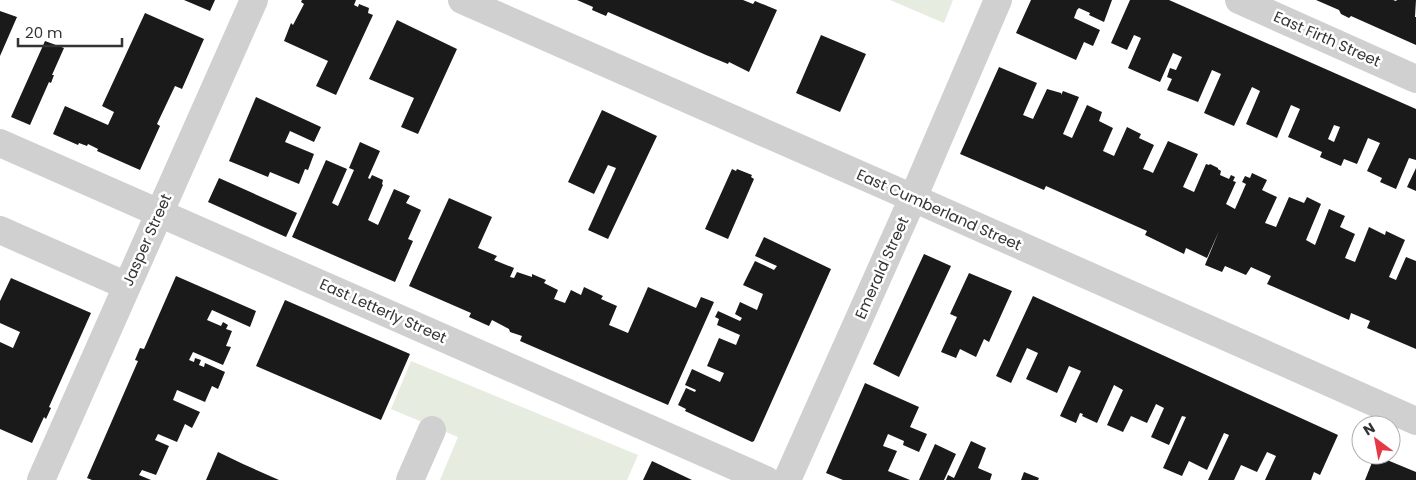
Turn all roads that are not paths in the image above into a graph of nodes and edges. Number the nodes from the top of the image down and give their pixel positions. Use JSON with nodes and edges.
{"nodes":[{"id":1,"x":254,"y":0,"type":"edge"},
{"id":2,"x":462,"y":0,"type":"edge"},
{"id":3,"x":998,"y":0,"type":"edge"},
{"id":4,"x":1238,"y":0,"type":"edge"},
{"id":5,"x":1416,"y":79,"type":"edge"},
{"id":6,"x":0,"y":143,"type":"edge"},
{"id":7,"x":913,"y":198,"type":"junction"},
{"id":8,"x":160,"y":212,"type":"junction"},
{"id":9,"x":0,"y":230,"type":"edge"},
{"id":10,"x":127,"y":286,"type":"junction"},
{"id":11,"x":1416,"y":421,"type":"edge"},
{"id":12,"x":432,"y":430,"type":"dead end"},
{"id":13,"x":41,"y":480,"type":"edge"},
{"id":14,"x":410,"y":480,"type":"edge"},
{"id":15,"x":766,"y":480,"type":"edge"},
{"id":16,"x":788,"y":480,"type":"edge"}],
"edges":[{"from":1,"to":8,"type":"street","name":"Jasper Street"},
{"from":2,"to":7,"type":"street","name":"East Cumberland Street"},
{"from":3,"to":7,"type":"street","name":"Emerald Street"},
{"from":4,"to":5,"type":"street","name":"East Firth Street"},
{"from":6,"to":8,"type":"street","name":"East Letterly Street"},
{"from":7,"to":11,"type":"street","name":"East Cumberland Street"},
{"from":7,"to":16,"type":"street","name":"Emerald Street"},
{"from":8,"to":10,"type":"street","name":"Jasper Street"},
{"from":8,"to":15,"type":"street","name":"East Letterly Street"},
{"from":9,"to":10,"type":"street"},
{"from":10,"to":13,"type":"street","name":"Jasper Street"},
{"from":12,"to":14,"type":"street"}]}
